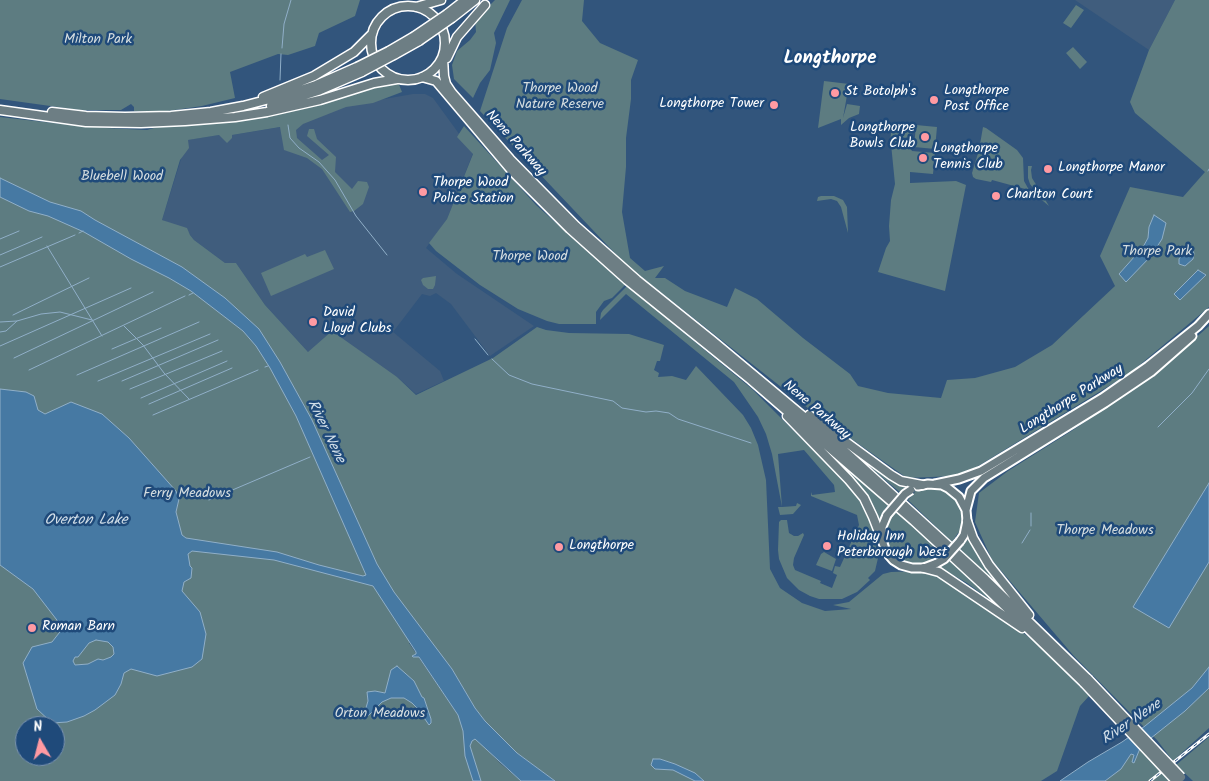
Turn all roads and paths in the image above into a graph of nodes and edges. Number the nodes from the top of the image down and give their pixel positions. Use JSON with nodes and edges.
{"nodes":[{"id":1,"x":441,"y":0,"type":"edge"},
{"id":2,"x":465,"y":0,"type":"edge"},
{"id":3,"x":475,"y":0,"type":"edge"},
{"id":4,"x":488,"y":2,"type":"edge"},
{"id":5,"x":414,"y":7,"type":"junction"},
{"id":6,"x":449,"y":16,"type":"junction"},
{"id":7,"x":371,"y":35,"type":"junction"},
{"id":8,"x":445,"y":48,"type":"junction"},
{"id":9,"x":442,"y":58,"type":"junction"},
{"id":10,"x":422,"y":77,"type":"junction"},
{"id":11,"x":397,"y":78,"type":"junction"},
{"id":12,"x":460,"y":102,"type":"junction"},
{"id":13,"x":0,"y":105,"type":"edge"},
{"id":14,"x":0,"y":110,"type":"edge"},
{"id":15,"x":186,"y":118,"type":"junction"},
{"id":16,"x":1209,"y":314,"type":"edge"},
{"id":17,"x":1209,"y":321,"type":"edge"},
{"id":18,"x":754,"y":378,"type":"junction"},
{"id":19,"x":935,"y":484,"type":"junction"},
{"id":20,"x":922,"y":485,"type":"junction"},
{"id":21,"x":966,"y":510,"type":"junction"},
{"id":22,"x":967,"y":521,"type":"junction"},
{"id":23,"x":882,"y":540,"type":"junction"},
{"id":24,"x":924,"y":568,"type":"junction"},
{"id":25,"x":1043,"y":639,"type":"junction"},
{"id":26,"x":1181,"y":780,"type":"edge"}],
"edges":[{"from":1,"to":5,"type":"highway"},
{"from":2,"to":6,"type":"highway"},
{"from":3,"to":6,"type":"highway"},
{"from":4,"to":8,"type":"highway"},
{"from":4,"to":12,"type":"highway"},
{"from":5,"to":7,"type":"highway"},
{"from":5,"to":8,"type":"highway"},
{"from":6,"to":15,"type":"highway","bridge":true},
{"from":7,"to":11,"type":"highway"},
{"from":7,"to":15,"type":"highway"},
{"from":8,"to":9,"type":"highway"},
{"from":9,"to":10,"type":"highway"},
{"from":9,"to":12,"type":"highway","name":"Nene Parkway"},
{"from":10,"to":11,"type":"highway"},
{"from":10,"to":18,"type":"highway","name":"Nene Parkway"},
{"from":11,"to":15,"type":"highway"},
{"from":12,"to":18,"type":"highway","name":"Nene Parkway"},
{"from":13,"to":15,"type":"highway"},
{"from":14,"to":15,"type":"highway"},
{"from":16,"to":19,"type":"main road","name":"Longthorpe Parkway"},
{"from":17,"to":21,"type":"main road","name":"Longthorpe Parkway"},
{"from":18,"to":20,"type":"highway"},
{"from":18,"to":23,"type":"highway"},
{"from":18,"to":25,"type":"highway","name":"Nene Parkway"},
{"from":19,"to":20,"type":"main road"},
{"from":19,"to":21,"type":"main road"},
{"from":20,"to":23,"type":"main road","bridge":true},
{"from":21,"to":22,"type":"main road"},
{"from":22,"to":24,"type":"main road","bridge":true},
{"from":22,"to":25,"type":"highway"},
{"from":23,"to":24,"type":"main road"},
{"from":24,"to":25,"type":"highway"},
{"from":25,"to":26,"type":"highway","name":"Nene Parkway","bridge":true}]}
